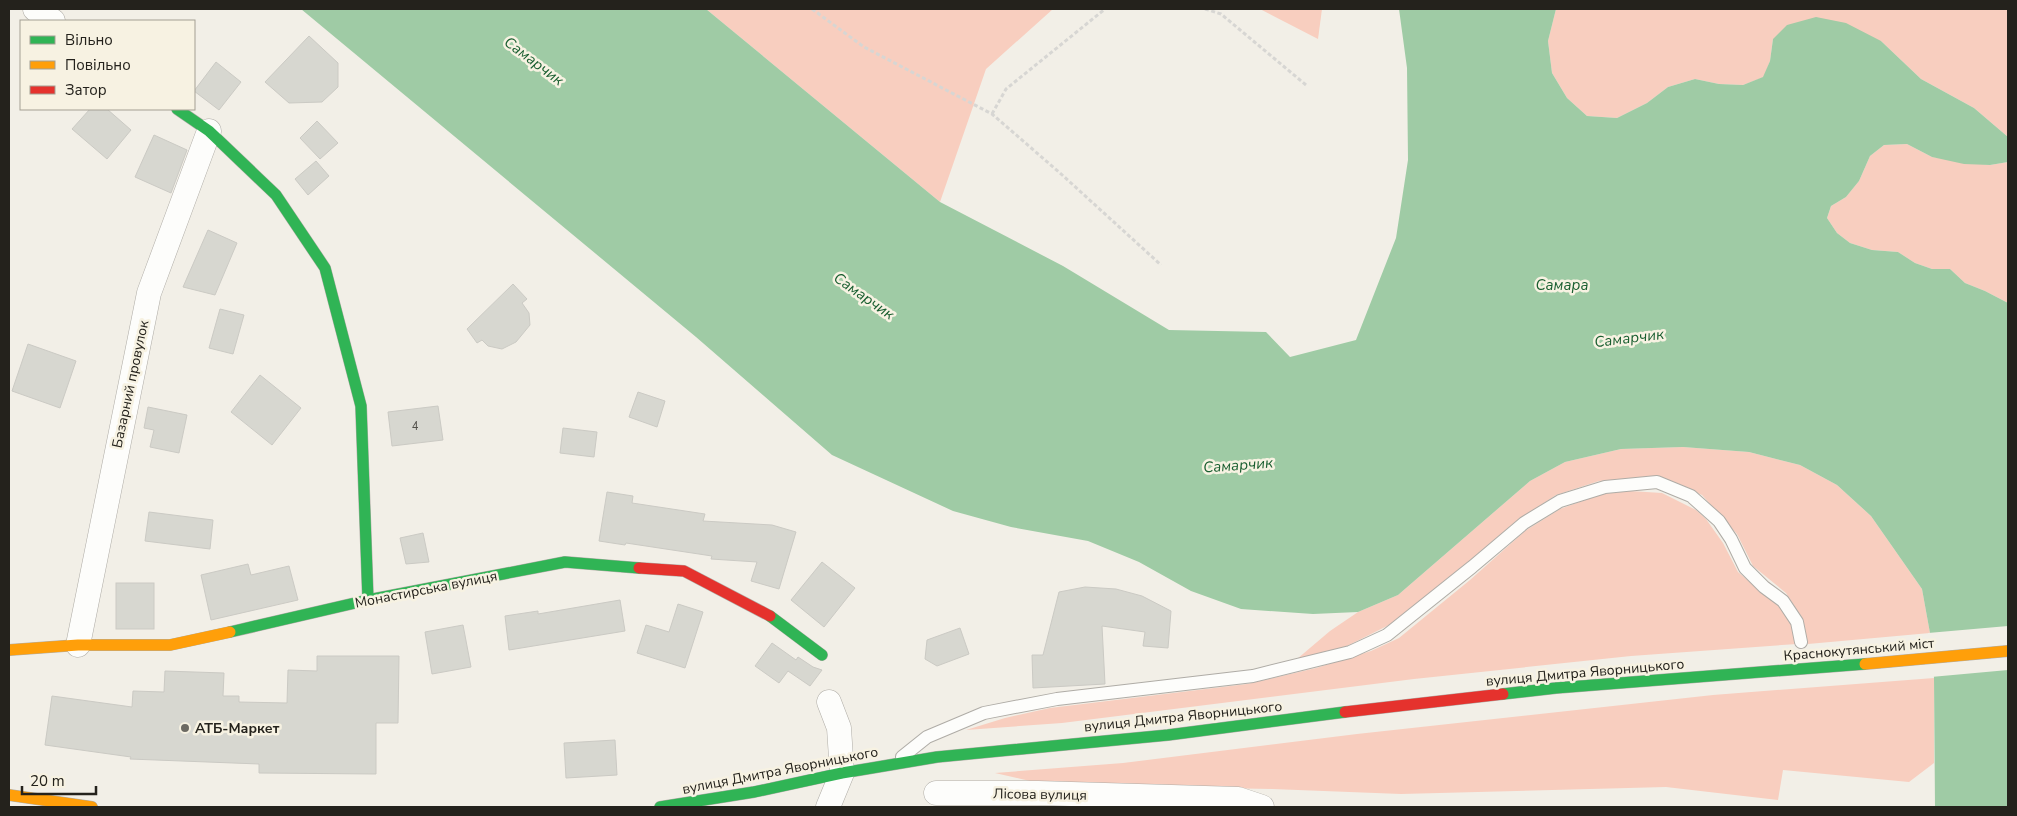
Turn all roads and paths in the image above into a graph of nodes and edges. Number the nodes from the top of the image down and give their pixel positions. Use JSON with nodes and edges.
{"nodes":[{"id":1,"x":35,"y":9,"type":"edge"},
{"id":2,"x":812,"y":9,"type":"edge"},
{"id":3,"x":1105,"y":9,"type":"edge"},
{"id":4,"x":1205,"y":9,"type":"edge"},
{"id":5,"x":52,"y":20,"type":"edge"},
{"id":6,"x":1306,"y":86,"type":"dead end"},
{"id":7,"x":178,"y":110,"type":"edge"},
{"id":8,"x":992,"y":114,"type":"junction"},
{"id":9,"x":208,"y":131,"type":"junction"},
{"id":10,"x":1161,"y":265,"type":"dead end"},
{"id":11,"x":368,"y":600,"type":"junction"},
{"id":12,"x":1801,"y":642,"type":"dead end"},
{"id":13,"x":78,"y":645,"type":"junction"},
{"id":14,"x":9,"y":650,"type":"edge"},
{"id":15,"x":2008,"y":651,"type":"edge"},
{"id":16,"x":822,"y":655,"type":"dead end"},
{"id":17,"x":1712,"y":677,"type":"joint"},
{"id":18,"x":829,"y":702,"type":"dead end"},
{"id":19,"x":937,"y":757,"type":"junction"},
{"id":20,"x":894,"y":764,"type":"junction"},
{"id":21,"x":842,"y":773,"type":"junction"},
{"id":22,"x":9,"y":795,"type":"edge"},
{"id":23,"x":940,"y":800,"type":"edge"},
{"id":24,"x":92,"y":807,"type":"edge"},
{"id":25,"x":660,"y":807,"type":"edge"},
{"id":26,"x":828,"y":807,"type":"edge"},
{"id":27,"x":1262,"y":807,"type":"edge"}],
"edges":[{"from":1,"to":5,"type":"street"},
{"from":2,"to":8,"type":"path"},
{"from":3,"to":8,"type":"path"},
{"from":4,"to":6,"type":"path"},
{"from":7,"to":9,"type":"main road"},
{"from":8,"to":10,"type":"path"},
{"from":9,"to":11,"type":"main road"},
{"from":9,"to":13,"type":"street","name":"Базарний провулок"},
{"from":11,"to":13,"type":"main road","name":"Монастирська вулиця"},
{"from":11,"to":16,"type":"main road","name":"Монастирська вулиця"},
{"from":12,"to":20,"type":"lane"},
{"from":13,"to":14,"type":"main road","name":"Монастирська вулиця"},
{"from":15,"to":17,"type":"main road","name":"Краснокутянський міст"},
{"from":17,"to":19,"type":"main road","name":"вулиця Дмитра Яворницького"},
{"from":18,"to":21,"type":"street"},
{"from":19,"to":20,"type":"main road","name":"вулиця Дмитра Яворницького"},
{"from":19,"to":23,"type":"street","name":"Лісова вулиця"},
{"from":20,"to":21,"type":"main road","name":"вулиця Дмитра Яворницького"},
{"from":21,"to":25,"type":"main road","name":"вулиця Дмитра Яворницького"},
{"from":21,"to":26,"type":"street"},
{"from":22,"to":24,"type":"main road"},
{"from":23,"to":27,"type":"street","name":"Лісова вулиця"}]}
